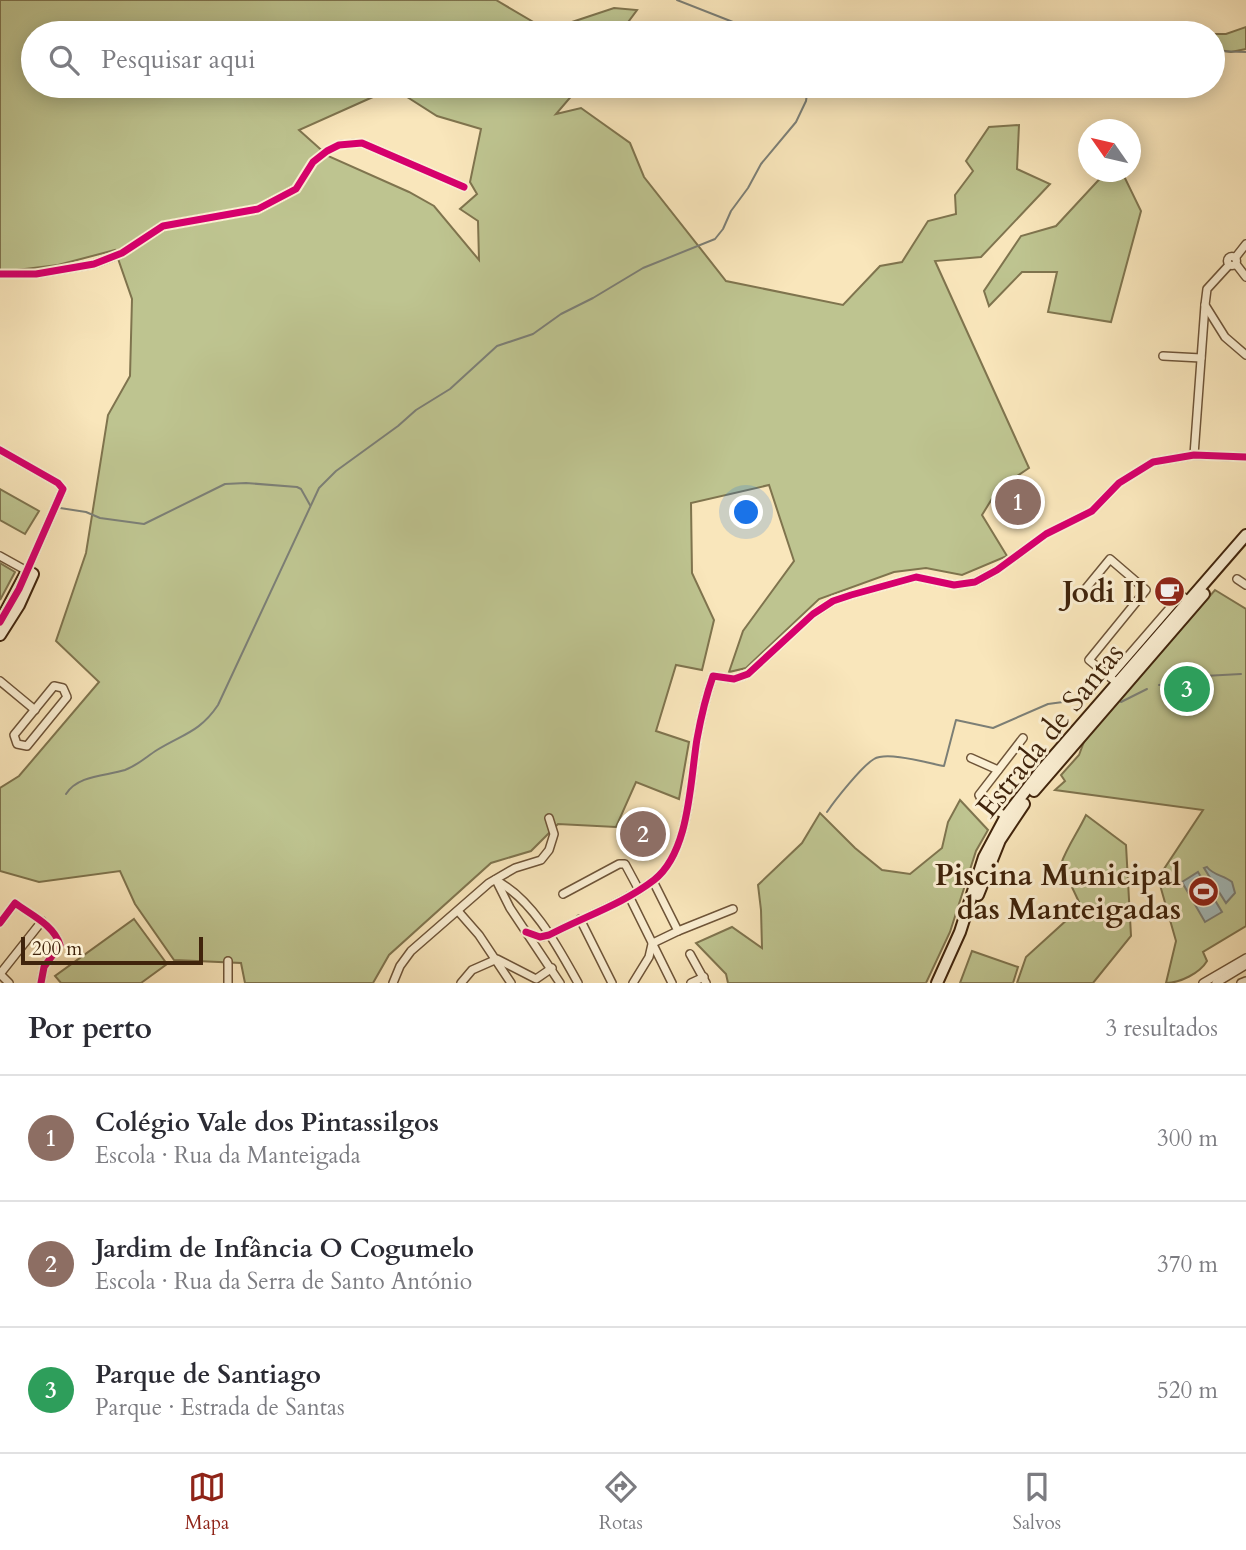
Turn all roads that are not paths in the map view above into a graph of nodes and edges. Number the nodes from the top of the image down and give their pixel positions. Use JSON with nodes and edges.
{"nodes":[{"id":1,"x":464,"y":187,"type":"dead end"},
{"id":2,"x":1246,"y":244,"type":"edge"},
{"id":3,"x":1233,"y":262,"type":"junction"},
{"id":4,"x":0,"y":274,"type":"edge"},
{"id":5,"x":1246,"y":277,"type":"edge"},
{"id":6,"x":1205,"y":304,"type":"junction"},
{"id":7,"x":1244,"y":350,"type":"edge"},
{"id":8,"x":1163,"y":356,"type":"dead end"},
{"id":9,"x":1201,"y":358,"type":"junction"},
{"id":10,"x":0,"y":450,"type":"edge"},
{"id":11,"x":1194,"y":455,"type":"junction"},
{"id":12,"x":1246,"y":457,"type":"edge"},
{"id":13,"x":1246,"y":535,"type":"edge"},
{"id":14,"x":1246,"y":545,"type":"edge"},
{"id":15,"x":0,"y":556,"type":"edge"},
{"id":16,"x":27,"y":571,"type":"junction"},
{"id":17,"x":1237,"y":579,"type":"dead end"},
{"id":18,"x":1246,"y":585,"type":"edge"},
{"id":19,"x":1078,"y":597,"type":"dead end"},
{"id":20,"x":0,"y":622,"type":"edge"},
{"id":21,"x":0,"y":635,"type":"edge"},
{"id":22,"x":1114,"y":680,"type":"junction"},
{"id":23,"x":0,"y":681,"type":"edge"},
{"id":24,"x":35,"y":710,"type":"junction"},
{"id":25,"x":1023,"y":737,"type":"dead end"},
{"id":26,"x":971,"y":758,"type":"dead end"},
{"id":27,"x":998,"y":770,"type":"junction"},
{"id":28,"x":1006,"y":816,"type":"junction"},
{"id":29,"x":549,"y":818,"type":"dead end"},
{"id":30,"x":495,"y":880,"type":"junction"},
{"id":31,"x":653,"y":881,"type":"junction"},
{"id":32,"x":639,"y":890,"type":"junction"},
{"id":33,"x":563,"y":894,"type":"dead end"},
{"id":34,"x":629,"y":896,"type":"junction"},
{"id":35,"x":526,"y":902,"type":"junction"},
{"id":36,"x":733,"y":909,"type":"dead end"},
{"id":37,"x":458,"y":911,"type":"junction"},
{"id":38,"x":512,"y":912,"type":"junction"},
{"id":39,"x":580,"y":919,"type":"junction"},
{"id":40,"x":41,"y":921,"type":"junction"},
{"id":41,"x":0,"y":923,"type":"edge"},
{"id":42,"x":678,"y":931,"type":"junction"},
{"id":43,"x":526,"y":932,"type":"junction"},
{"id":44,"x":549,"y":935,"type":"junction"},
{"id":45,"x":653,"y":943,"type":"junction"},
{"id":46,"x":690,"y":954,"type":"dead end"},
{"id":47,"x":1246,"y":958,"type":"edge"},
{"id":48,"x":497,"y":959,"type":"junction"},
{"id":49,"x":228,"y":961,"type":"dead end"},
{"id":50,"x":1246,"y":965,"type":"edge"},
{"id":51,"x":552,"y":968,"type":"junction"},
{"id":52,"x":0,"y":974,"type":"edge"},
{"id":53,"x":705,"y":980,"type":"edge"},
{"id":54,"x":1246,"y":981,"type":"edge"},
{"id":55,"x":9,"y":983,"type":"edge"},
{"id":56,"x":41,"y":983,"type":"edge"},
{"id":57,"x":228,"y":983,"type":"edge"},
{"id":58,"x":393,"y":983,"type":"edge"},
{"id":59,"x":461,"y":983,"type":"edge"},
{"id":60,"x":511,"y":983,"type":"edge"},
{"id":61,"x":560,"y":983,"type":"edge"},
{"id":62,"x":578,"y":983,"type":"edge"},
{"id":63,"x":612,"y":983,"type":"edge"},
{"id":64,"x":633,"y":983,"type":"edge"},
{"id":65,"x":672,"y":983,"type":"edge"},
{"id":66,"x":691,"y":983,"type":"edge"},
{"id":67,"x":937,"y":983,"type":"edge"},
{"id":68,"x":945,"y":983,"type":"edge"},
{"id":69,"x":1203,"y":983,"type":"edge"},
{"id":70,"x":1216,"y":983,"type":"edge"},
{"id":71,"x":1241,"y":983,"type":"edge"}],
"edges":[{"from":1,"to":4,"type":"street"},
{"from":2,"to":3,"type":"street"},
{"from":3,"to":5,"type":"street"},
{"from":3,"to":6,"type":"street"},
{"from":6,"to":7,"type":"street"},
{"from":6,"to":9,"type":"street"},
{"from":8,"to":9,"type":"street"},
{"from":9,"to":11,"type":"street"},
{"from":10,"to":16,"type":"street"},
{"from":11,"to":12,"type":"street"},
{"from":11,"to":31,"type":"street"},
{"from":13,"to":22,"type":"main road","name":"Estrada de Santas"},
{"from":14,"to":68,"type":"main road","name":"Estrada de Santas"},
{"from":15,"to":16,"type":"street"},
{"from":16,"to":20,"type":"main road"},
{"from":16,"to":21,"type":"main road"},
{"from":17,"to":18,"type":"street"},
{"from":19,"to":22,"type":"street"},
{"from":22,"to":28,"type":"main road","name":"Estrada de Santas"},
{"from":23,"to":24,"type":"street"},
{"from":24,"to":24,"type":"street"},
{"from":25,"to":27,"type":"street"},
{"from":26,"to":27,"type":"street"},
{"from":27,"to":28,"type":"street"},
{"from":28,"to":67,"type":"main road","name":"Estrada de Santas"},
{"from":29,"to":30,"type":"street"},
{"from":30,"to":35,"type":"street"},
{"from":30,"to":37,"type":"street"},
{"from":30,"to":38,"type":"street"},
{"from":31,"to":32,"type":"street"},
{"from":31,"to":42,"type":"street"},
{"from":32,"to":33,"type":"street"},
{"from":32,"to":34,"type":"street"},
{"from":34,"to":39,"type":"street"},
{"from":34,"to":45,"type":"street"},
{"from":35,"to":38,"type":"street"},
{"from":35,"to":44,"type":"street"},
{"from":36,"to":42,"type":"street"},
{"from":37,"to":48,"type":"street"},
{"from":37,"to":58,"type":"street"},
{"from":38,"to":43,"type":"street"},
{"from":39,"to":44,"type":"street"},
{"from":39,"to":63,"type":"street"},
{"from":40,"to":41,"type":"street"},
{"from":40,"to":52,"type":"street"},
{"from":40,"to":56,"type":"street"},
{"from":42,"to":45,"type":"street"},
{"from":43,"to":44,"type":"street"},
{"from":43,"to":51,"type":"street"},
{"from":44,"to":62,"type":"street"},
{"from":45,"to":64,"type":"street"},
{"from":45,"to":65,"type":"street"},
{"from":46,"to":53,"type":"street"},
{"from":47,"to":69,"type":"street"},
{"from":48,"to":51,"type":"street"},
{"from":48,"to":59,"type":"street"},
{"from":48,"to":60,"type":"street"},
{"from":49,"to":57,"type":"street"},
{"from":50,"to":70,"type":"street"},
{"from":51,"to":61,"type":"street"},
{"from":52,"to":55,"type":"street"},
{"from":53,"to":66,"type":"street"},
{"from":54,"to":71,"type":"street"}]}
